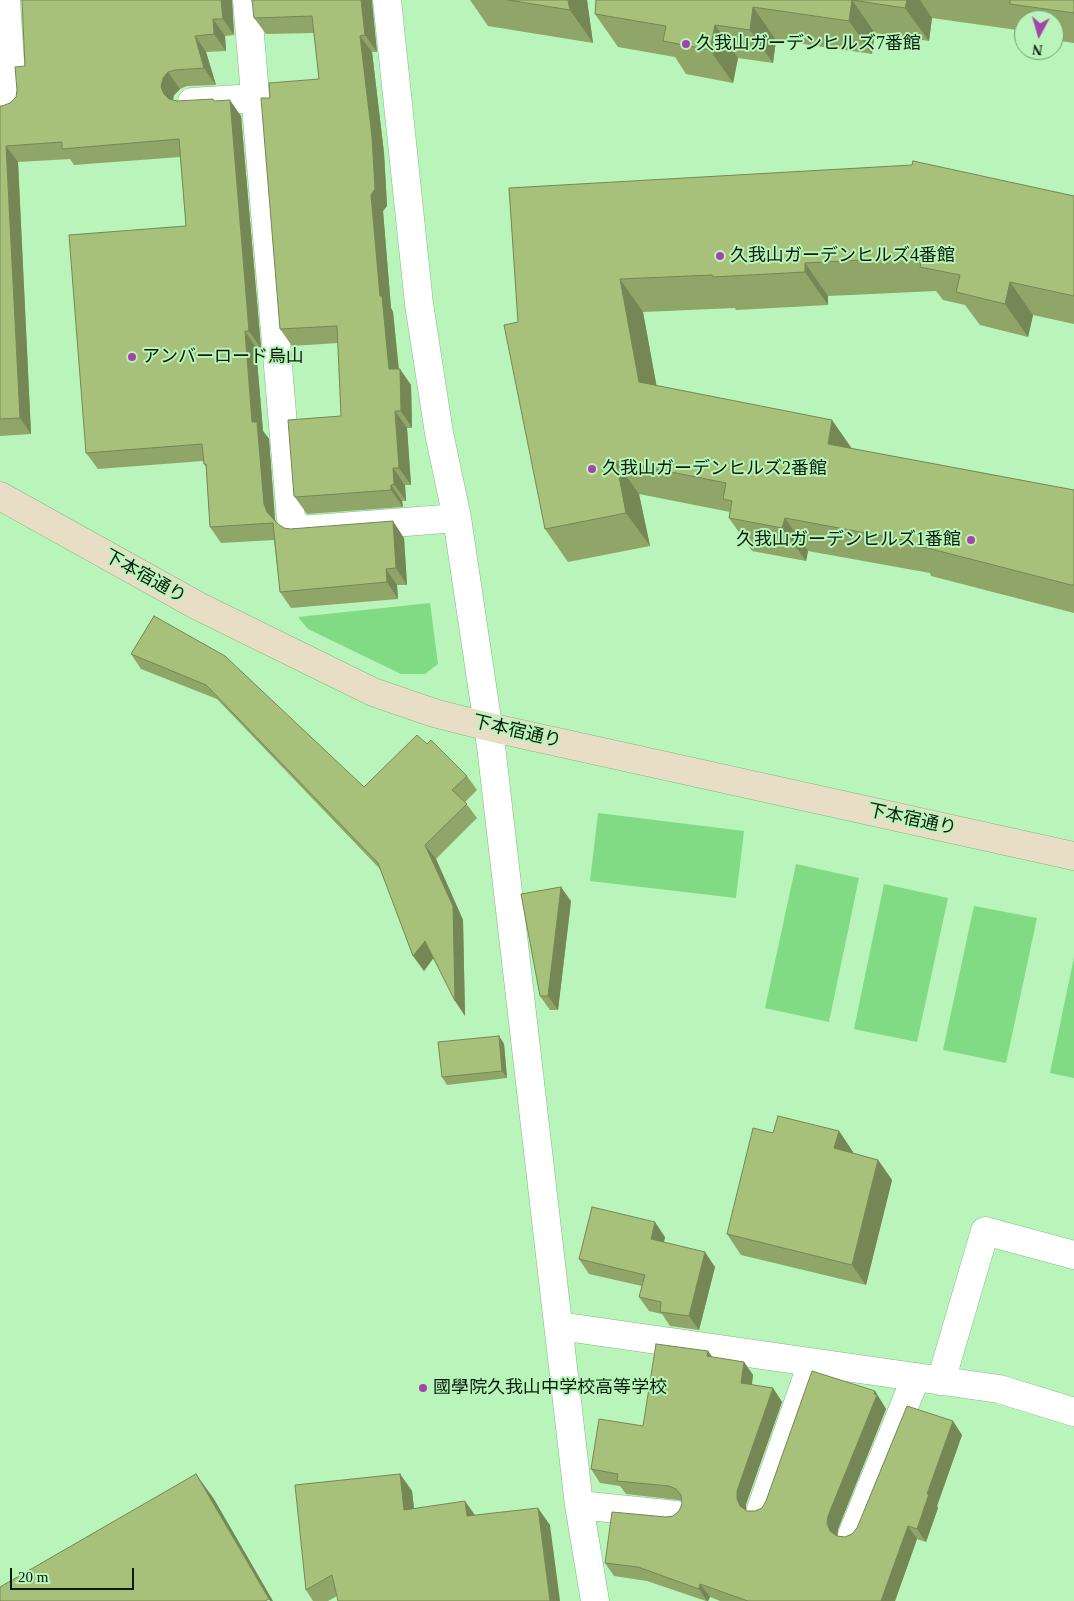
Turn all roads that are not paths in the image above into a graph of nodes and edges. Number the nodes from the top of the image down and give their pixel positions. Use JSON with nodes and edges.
{"nodes":[{"id":1,"x":6,"y":0,"type":"edge"},
{"id":2,"x":247,"y":0,"type":"edge"},
{"id":3,"x":387,"y":0,"type":"edge"},
{"id":4,"x":256,"y":98,"type":"junction"},
{"id":5,"x":188,"y":102,"type":"edge"},
{"id":6,"x":13,"y":107,"type":"edge"},
{"id":7,"x":0,"y":496,"type":"edge"},
{"id":8,"x":457,"y":518,"type":"junction"},
{"id":9,"x":489,"y":726,"type":"junction"},
{"id":10,"x":1074,"y":856,"type":"edge"},
{"id":11,"x":1074,"y":1255,"type":"edge"},
{"id":12,"x":559,"y":1326,"type":"junction"},
{"id":13,"x":812,"y":1363,"type":"junction"},
{"id":14,"x":929,"y":1379,"type":"junction"},
{"id":15,"x":1074,"y":1412,"type":"edge"},
{"id":16,"x":579,"y":1504,"type":"junction"},
{"id":17,"x":761,"y":1509,"type":"edge"},
{"id":18,"x":676,"y":1516,"type":"edge"},
{"id":19,"x":852,"y":1535,"type":"edge"},
{"id":20,"x":595,"y":1601,"type":"edge"}],
"edges":[{"from":1,"to":6,"type":"street"},
{"from":2,"to":4,"type":"street"},
{"from":3,"to":8,"type":"street"},
{"from":4,"to":5,"type":"street"},
{"from":4,"to":8,"type":"street"},
{"from":7,"to":9,"type":"street","name":"下本宿通り"},
{"from":8,"to":9,"type":"street"},
{"from":9,"to":10,"type":"street","name":"下本宿通り"},
{"from":9,"to":12,"type":"street"},
{"from":11,"to":14,"type":"street"},
{"from":12,"to":13,"type":"street"},
{"from":12,"to":16,"type":"street"},
{"from":13,"to":14,"type":"street"},
{"from":13,"to":17,"type":"street"},
{"from":14,"to":15,"type":"street"},
{"from":14,"to":19,"type":"street"},
{"from":16,"to":18,"type":"street"},
{"from":16,"to":20,"type":"street"}]}
